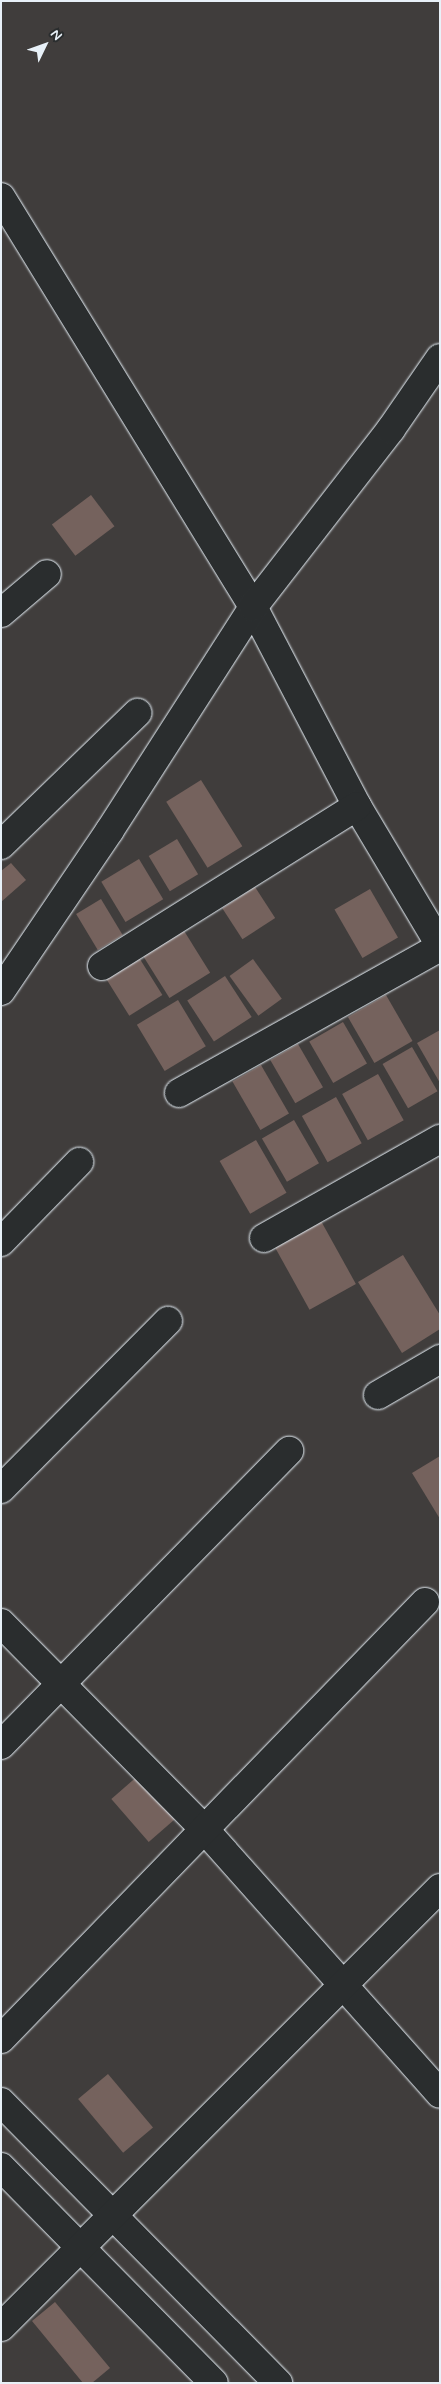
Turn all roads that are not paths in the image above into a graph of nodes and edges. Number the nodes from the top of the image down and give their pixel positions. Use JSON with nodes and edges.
{"nodes":[{"id":1,"x":1,"y":197,"type":"edge"},
{"id":2,"x":440,"y":358,"type":"edge"},
{"id":3,"x":47,"y":574,"type":"dead end"},
{"id":4,"x":252,"y":607,"type":"junction"},
{"id":5,"x":1,"y":613,"type":"edge"},
{"id":6,"x":137,"y":713,"type":"dead end"},
{"id":7,"x":357,"y":806,"type":"junction"},
{"id":8,"x":1,"y":845,"type":"edge"},
{"id":9,"x":440,"y":946,"type":"edge"},
{"id":10,"x":102,"y":966,"type":"dead end"},
{"id":11,"x":1,"y":991,"type":"edge"},
{"id":12,"x":179,"y":1093,"type":"dead end"},
{"id":13,"x":440,"y":1138,"type":"edge"},
{"id":14,"x":79,"y":1162,"type":"dead end"},
{"id":15,"x":264,"y":1238,"type":"dead end"},
{"id":16,"x":1,"y":1242,"type":"edge"},
{"id":17,"x":168,"y":1321,"type":"dead end"},
{"id":18,"x":440,"y":1359,"type":"edge"},
{"id":19,"x":378,"y":1395,"type":"dead end"},
{"id":20,"x":290,"y":1451,"type":"dead end"},
{"id":21,"x":1,"y":1488,"type":"edge"},
{"id":22,"x":425,"y":1602,"type":"dead end"},
{"id":23,"x":1,"y":1622,"type":"edge"},
{"id":24,"x":62,"y":1684,"type":"junction"},
{"id":25,"x":1,"y":1746,"type":"edge"},
{"id":26,"x":204,"y":1830,"type":"junction"},
{"id":27,"x":440,"y":1888,"type":"edge"},
{"id":28,"x":343,"y":1984,"type":"junction"},
{"id":29,"x":1,"y":2039,"type":"edge"},
{"id":30,"x":440,"y":2094,"type":"edge"},
{"id":31,"x":1,"y":2102,"type":"edge"},
{"id":32,"x":1,"y":2167,"type":"edge"},
{"id":33,"x":112,"y":2214,"type":"junction"},
{"id":34,"x":80,"y":2247,"type":"junction"},
{"id":35,"x":1,"y":2327,"type":"edge"},
{"id":36,"x":214,"y":2383,"type":"edge"},
{"id":37,"x":278,"y":2383,"type":"edge"}],
"edges":[{"from":1,"to":4,"type":"street"},
{"from":2,"to":4,"type":"street"},
{"from":3,"to":5,"type":"street"},
{"from":4,"to":7,"type":"street"},
{"from":4,"to":11,"type":"street"},
{"from":6,"to":8,"type":"street"},
{"from":7,"to":9,"type":"street"},
{"from":7,"to":10,"type":"street"},
{"from":9,"to":12,"type":"street"},
{"from":13,"to":15,"type":"street"},
{"from":14,"to":16,"type":"street"},
{"from":17,"to":21,"type":"street"},
{"from":18,"to":19,"type":"street"},
{"from":20,"to":24,"type":"street"},
{"from":22,"to":26,"type":"street"},
{"from":23,"to":24,"type":"street"},
{"from":24,"to":25,"type":"street"},
{"from":24,"to":26,"type":"street"},
{"from":26,"to":28,"type":"street"},
{"from":26,"to":29,"type":"street"},
{"from":27,"to":28,"type":"street"},
{"from":28,"to":30,"type":"street"},
{"from":28,"to":33,"type":"street"},
{"from":31,"to":33,"type":"street"},
{"from":32,"to":34,"type":"street"},
{"from":33,"to":34,"type":"street"},
{"from":33,"to":37,"type":"street"},
{"from":34,"to":35,"type":"street"},
{"from":34,"to":36,"type":"street"}]}
